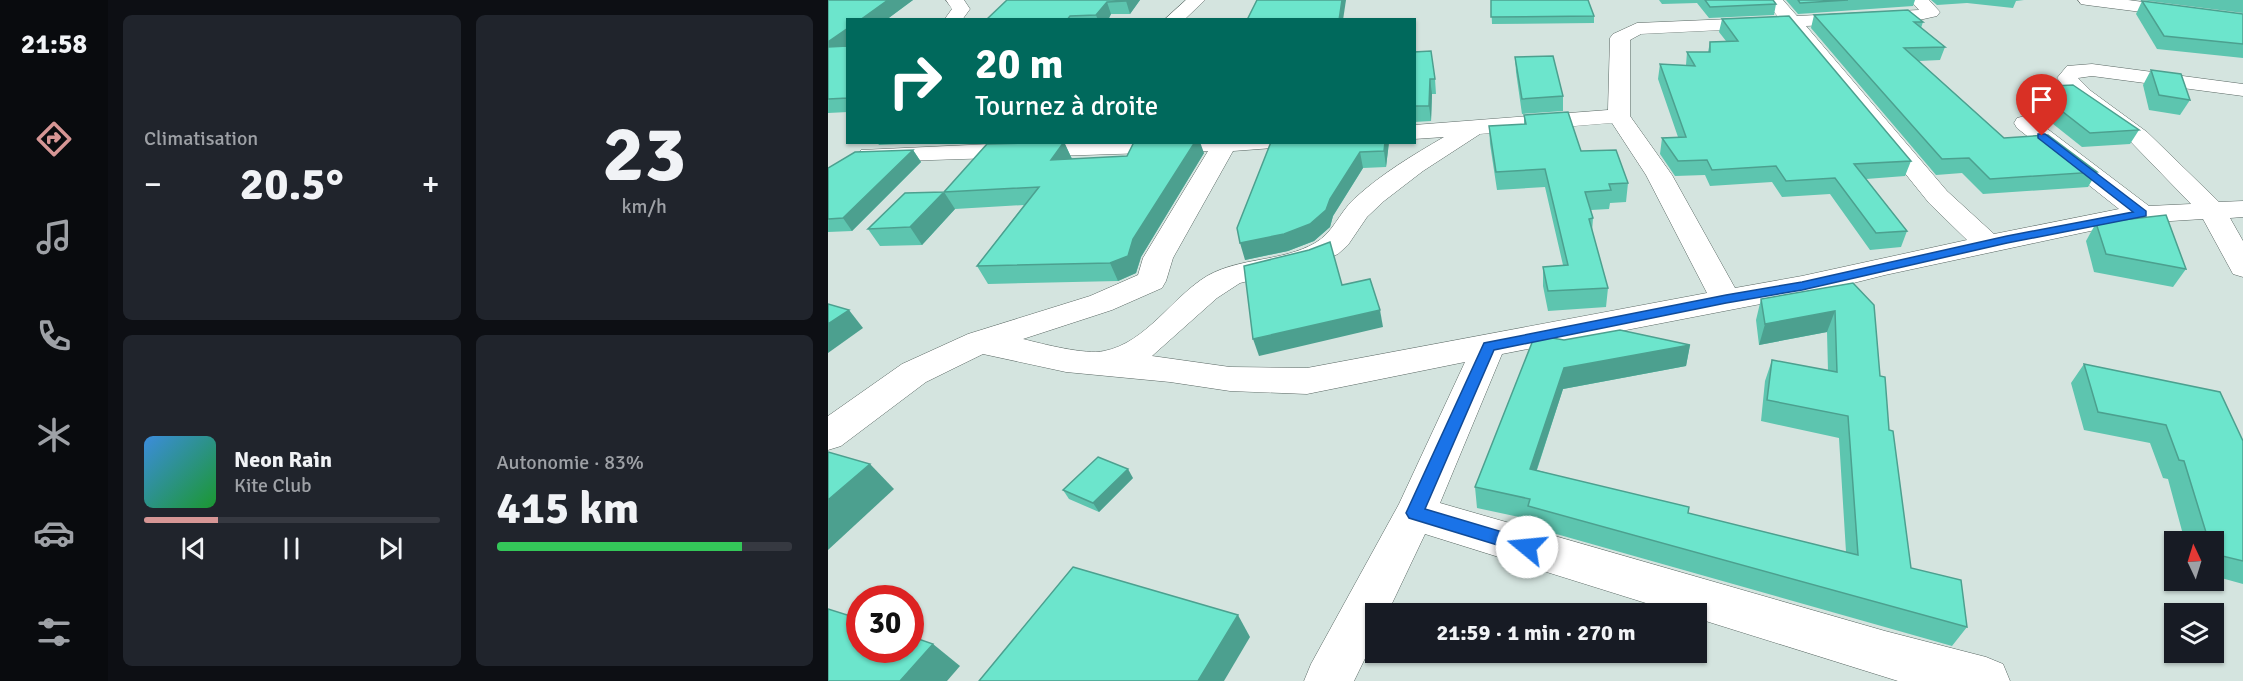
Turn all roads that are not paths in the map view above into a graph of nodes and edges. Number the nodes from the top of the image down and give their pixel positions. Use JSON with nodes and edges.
{"nodes":[{"id":1,"x":955,"y":0,"type":"edge"},
{"id":2,"x":1196,"y":0,"type":"edge"},
{"id":3,"x":1774,"y":0,"type":"edge"},
{"id":4,"x":1919,"y":0,"type":"edge"},
{"id":5,"x":2087,"y":0,"type":"edge"},
{"id":6,"x":954,"y":18,"type":"edge"},
{"id":7,"x":1175,"y":18,"type":"edge"},
{"id":8,"x":2243,"y":20,"type":"edge"},
{"id":9,"x":1793,"y":23,"type":"junction"},
{"id":10,"x":2243,"y":90,"type":"edge"},
{"id":11,"x":1619,"y":116,"type":"junction"},
{"id":12,"x":2025,"y":123,"type":"dead end"},
{"id":13,"x":1475,"y":128,"type":"junction"},
{"id":14,"x":1416,"y":132,"type":"edge"},
{"id":15,"x":1242,"y":144,"type":"edge"},
{"id":16,"x":1224,"y":145,"type":"junction"},
{"id":17,"x":856,"y":153,"type":"edge"},
{"id":18,"x":2228,"y":210,"type":"edge"},
{"id":19,"x":2142,"y":214,"type":"junction"},
{"id":20,"x":1988,"y":244,"type":"junction"},
{"id":21,"x":2243,"y":268,"type":"edge"},
{"id":22,"x":1726,"y":299,"type":"junction"},
{"id":23,"x":980,"y":342,"type":"junction"},
{"id":24,"x":1489,"y":346,"type":"junction"},
{"id":25,"x":1106,"y":364,"type":"junction"},
{"id":26,"x":828,"y":436,"type":"edge"},
{"id":27,"x":1415,"y":513,"type":"junction"},
{"id":28,"x":1328,"y":681,"type":"edge"},
{"id":29,"x":1986,"y":681,"type":"edge"}],
"edges":[{"from":1,"to":6,"type":"street"},
{"from":2,"to":7,"type":"street"},
{"from":3,"to":9,"type":"street"},
{"from":4,"to":9,"type":"street"},
{"from":5,"to":8,"type":"street"},
{"from":9,"to":11,"type":"street"},
{"from":9,"to":20,"type":"street"},
{"from":10,"to":18,"type":"street"},
{"from":11,"to":13,"type":"street"},
{"from":11,"to":22,"type":"street"},
{"from":12,"to":19,"type":"street"},
{"from":13,"to":14,"type":"street"},
{"from":13,"to":25,"type":"street"},
{"from":15,"to":16,"type":"street"},
{"from":16,"to":17,"type":"street"},
{"from":16,"to":23,"type":"street"},
{"from":18,"to":19,"type":"street"},
{"from":18,"to":21,"type":"street"},
{"from":19,"to":20,"type":"street"},
{"from":20,"to":22,"type":"street"},
{"from":22,"to":24,"type":"street"},
{"from":23,"to":25,"type":"street"},
{"from":23,"to":26,"type":"street"},
{"from":24,"to":25,"type":"street"},
{"from":24,"to":27,"type":"street"},
{"from":27,"to":28,"type":"street"},
{"from":27,"to":29,"type":"street"}]}
